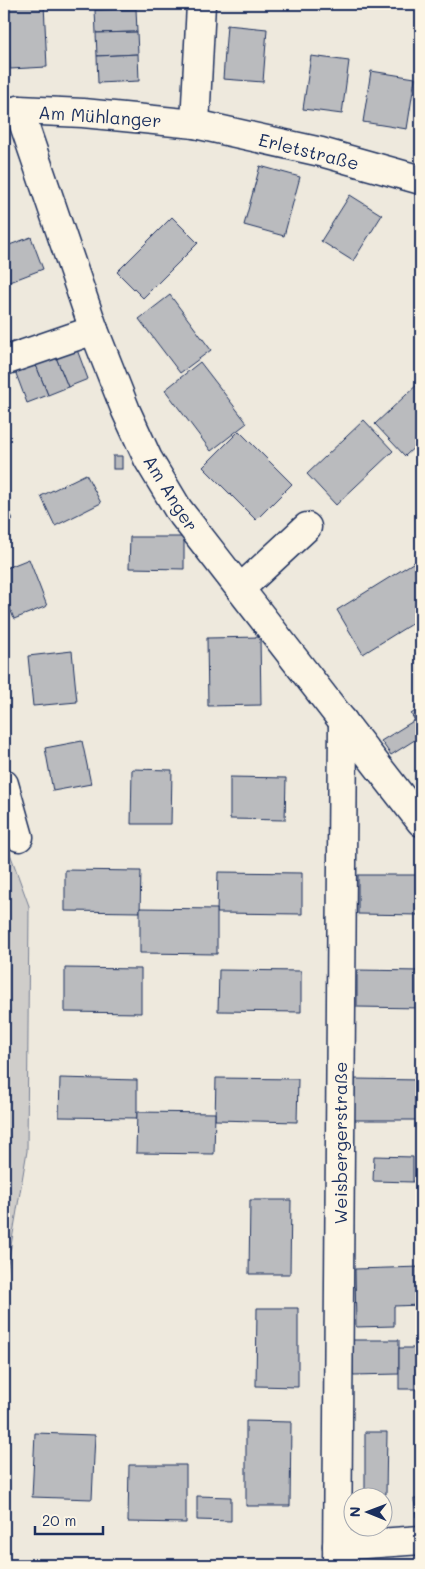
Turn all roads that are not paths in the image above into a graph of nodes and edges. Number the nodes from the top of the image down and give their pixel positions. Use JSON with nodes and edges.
{"nodes":[{"id":1,"x":202,"y":4,"type":"edge"},
{"id":2,"x":11,"y":112,"type":"edge"},
{"id":3,"x":195,"y":124,"type":"junction"},
{"id":4,"x":421,"y":180,"type":"edge"},
{"id":5,"x":94,"y":330,"type":"junction"},
{"id":6,"x":4,"y":361,"type":"edge"},
{"id":7,"x":307,"y":527,"type":"dead end"},
{"id":8,"x":240,"y":590,"type":"junction"},
{"id":9,"x":343,"y":722,"type":"junction"},
{"id":10,"x":4,"y":784,"type":"edge"},
{"id":11,"x":421,"y":822,"type":"edge"},
{"id":12,"x":19,"y":837,"type":"dead end"},
{"id":13,"x":421,"y":1540,"type":"edge"},
{"id":14,"x":337,"y":1555,"type":"edge"}],
"edges":[{"from":1,"to":3,"type":"street"},
{"from":2,"to":3,"type":"street","name":"Am Mühlanger"},
{"from":2,"to":5,"type":"street","name":"Am Anger"},
{"from":3,"to":4,"type":"street","name":"Erletstraße"},
{"from":5,"to":6,"type":"street"},
{"from":5,"to":8,"type":"street","name":"Am Anger"},
{"from":7,"to":8,"type":"street"},
{"from":8,"to":9,"type":"street","name":"Am Anger"},
{"from":9,"to":11,"type":"street","name":"Am Anger"},
{"from":9,"to":14,"type":"street","name":"Weisbergerstraße"},
{"from":10,"to":12,"type":"street"},
{"from":13,"to":14,"type":"street"}]}
